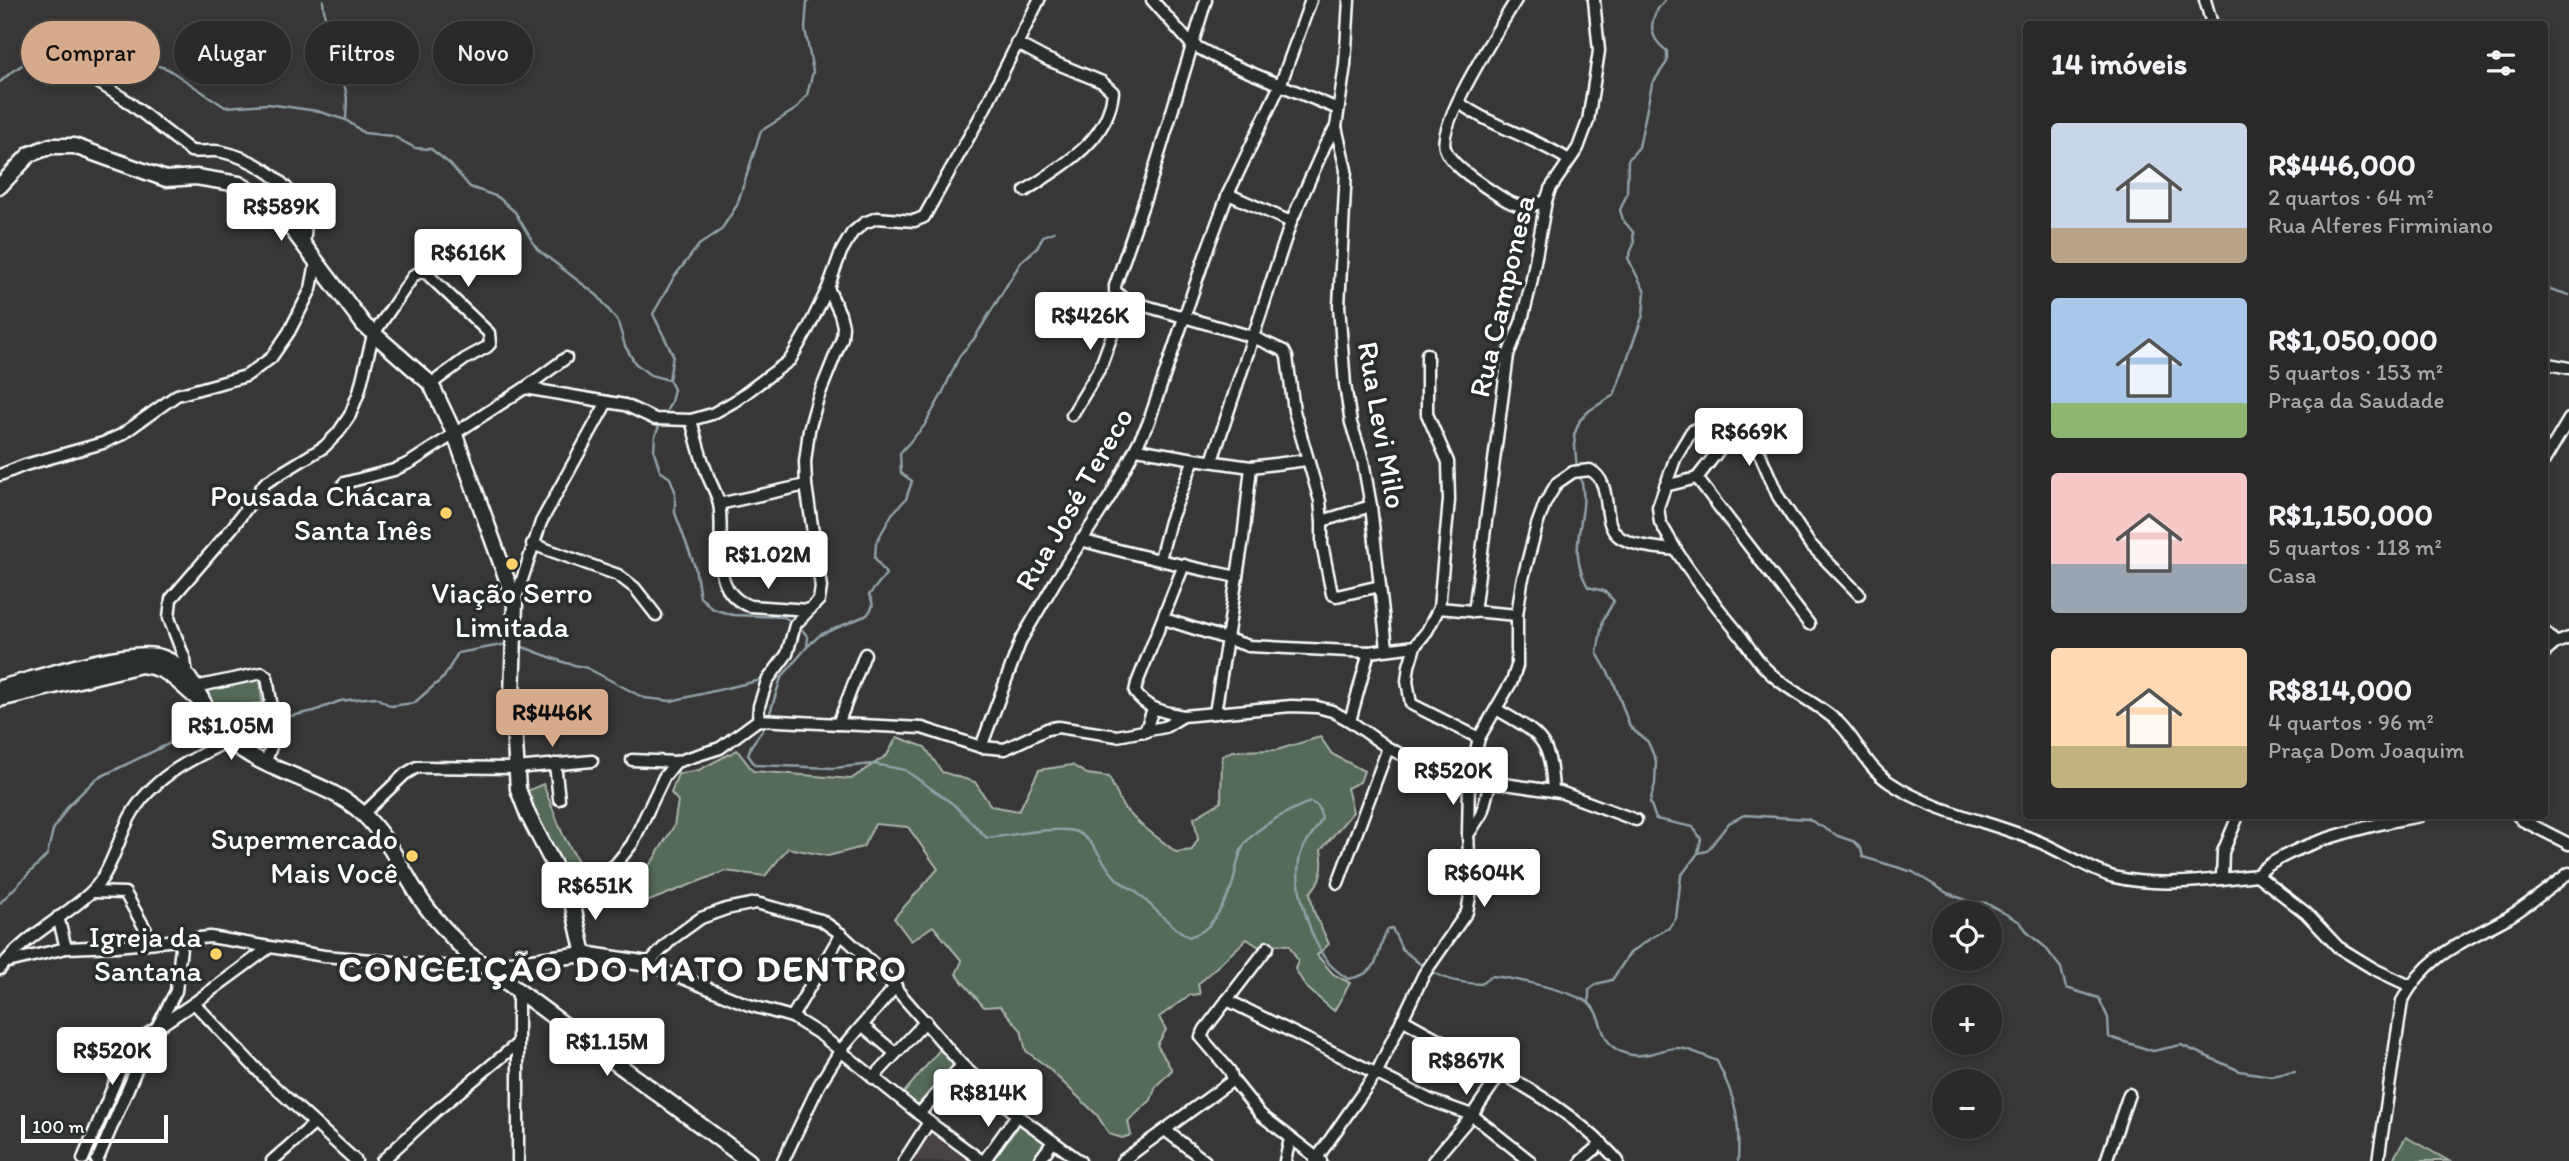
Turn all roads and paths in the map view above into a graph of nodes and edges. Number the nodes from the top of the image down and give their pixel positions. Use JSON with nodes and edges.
{"nodes":[{"id":1,"x":1040,"y":0,"type":"edge"},
{"id":2,"x":1152,"y":0,"type":"edge"},
{"id":3,"x":1206,"y":0,"type":"edge"},
{"id":4,"x":1311,"y":0,"type":"edge"},
{"id":5,"x":1349,"y":0,"type":"edge"},
{"id":6,"x":1516,"y":0,"type":"edge"},
{"id":7,"x":1594,"y":0,"type":"edge"},
{"id":8,"x":2205,"y":0,"type":"edge"},
{"id":9,"x":2211,"y":21,"type":"edge"},
{"id":10,"x":1016,"y":43,"type":"junction"},
{"id":11,"x":1191,"y":44,"type":"junction"},
{"id":12,"x":1281,"y":83,"type":"junction"},
{"id":13,"x":101,"y":84,"type":"edge"},
{"id":14,"x":1458,"y":102,"type":"junction"},
{"id":15,"x":1338,"y":108,"type":"junction"},
{"id":16,"x":1336,"y":127,"type":"junction"},
{"id":17,"x":1569,"y":160,"type":"junction"},
{"id":18,"x":0,"y":186,"type":"edge"},
{"id":19,"x":1025,"y":191,"type":"dead end"},
{"id":20,"x":1228,"y":194,"type":"junction"},
{"id":21,"x":1546,"y":201,"type":"junction"},
{"id":22,"x":1292,"y":222,"type":"junction"},
{"id":23,"x":304,"y":245,"type":"junction"},
{"id":24,"x":316,"y":262,"type":"junction"},
{"id":25,"x":828,"y":288,"type":"junction"},
{"id":26,"x":1125,"y":300,"type":"junction"},
{"id":27,"x":1183,"y":316,"type":"junction"},
{"id":28,"x":373,"y":335,"type":"junction"},
{"id":29,"x":1253,"y":337,"type":"junction"},
{"id":30,"x":1427,"y":354,"type":"dead end"},
{"id":31,"x":566,"y":358,"type":"dead end"},
{"id":32,"x":2548,"y":364,"type":"edge"},
{"id":33,"x":2569,"y":368,"type":"edge"},
{"id":34,"x":431,"y":384,"type":"junction"},
{"id":35,"x":525,"y":388,"type":"junction"},
{"id":36,"x":607,"y":402,"type":"junction"},
{"id":37,"x":1072,"y":415,"type":"dead end"},
{"id":38,"x":2569,"y":419,"type":"edge"},
{"id":39,"x":691,"y":420,"type":"junction"},
{"id":40,"x":1734,"y":431,"type":"junction"},
{"id":41,"x":455,"y":435,"type":"junction"},
{"id":42,"x":1137,"y":449,"type":"junction"},
{"id":43,"x":2548,"y":454,"type":"edge"},
{"id":44,"x":1194,"y":460,"type":"junction"},
{"id":45,"x":1307,"y":460,"type":"junction"},
{"id":46,"x":1212,"y":461,"type":"junction"},
{"id":47,"x":1251,"y":467,"type":"junction"},
{"id":48,"x":0,"y":475,"type":"edge"},
{"id":49,"x":1696,"y":478,"type":"junction"},
{"id":50,"x":344,"y":483,"type":"dead end"},
{"id":51,"x":806,"y":485,"type":"junction"},
{"id":52,"x":1665,"y":486,"type":"junction"},
{"id":53,"x":719,"y":504,"type":"junction"},
{"id":54,"x":1371,"y":506,"type":"junction"},
{"id":55,"x":1322,"y":520,"type":"junction"},
{"id":56,"x":1081,"y":541,"type":"junction"},
{"id":57,"x":532,"y":544,"type":"junction"},
{"id":58,"x":1676,"y":550,"type":"junction"},
{"id":59,"x":1160,"y":559,"type":"junction"},
{"id":60,"x":1184,"y":565,"type":"junction"},
{"id":61,"x":1237,"y":578,"type":"junction"},
{"id":62,"x":1380,"y":586,"type":"junction"},
{"id":63,"x":1859,"y":594,"type":"dead end"},
{"id":64,"x":515,"y":602,"type":"junction"},
{"id":65,"x":813,"y":606,"type":"junction"},
{"id":66,"x":1439,"y":608,"type":"junction"},
{"id":67,"x":1474,"y":612,"type":"junction"},
{"id":68,"x":656,"y":615,"type":"dead end"},
{"id":69,"x":1517,"y":615,"type":"junction"},
{"id":70,"x":1164,"y":619,"type":"junction"},
{"id":71,"x":1810,"y":624,"type":"dead end"},
{"id":72,"x":2548,"y":635,"type":"edge"},
{"id":73,"x":2569,"y":638,"type":"edge"},
{"id":74,"x":1228,"y":641,"type":"junction"},
{"id":75,"x":2556,"y":643,"type":"junction"},
{"id":76,"x":1415,"y":646,"type":"junction"},
{"id":77,"x":1387,"y":648,"type":"junction"},
{"id":78,"x":2548,"y":650,"type":"edge"},
{"id":79,"x":1369,"y":652,"type":"junction"},
{"id":80,"x":865,"y":654,"type":"dead end"},
{"id":81,"x":189,"y":684,"type":"junction"},
{"id":82,"x":0,"y":688,"type":"edge"},
{"id":83,"x":0,"y":698,"type":"edge"},
{"id":84,"x":267,"y":708,"type":"dead end"},
{"id":85,"x":1153,"y":709,"type":"junction"},
{"id":86,"x":1496,"y":709,"type":"junction"},
{"id":87,"x":1214,"y":713,"type":"junction"},
{"id":88,"x":1183,"y":716,"type":"junction"},
{"id":89,"x":762,"y":720,"type":"junction"},
{"id":90,"x":1350,"y":721,"type":"junction"},
{"id":91,"x":838,"y":724,"type":"junction"},
{"id":92,"x":278,"y":725,"type":"dead end"},
{"id":93,"x":220,"y":729,"type":"junction"},
{"id":94,"x":1145,"y":732,"type":"junction"},
{"id":95,"x":1479,"y":738,"type":"junction"},
{"id":96,"x":981,"y":747,"type":"junction"},
{"id":97,"x":1388,"y":748,"type":"junction"},
{"id":98,"x":632,"y":760,"type":"dead end"},
{"id":99,"x":592,"y":761,"type":"dead end"},
{"id":100,"x":266,"y":762,"type":"junction"},
{"id":101,"x":676,"y":762,"type":"junction"},
{"id":102,"x":555,"y":764,"type":"junction"},
{"id":103,"x":516,"y":768,"type":"junction"},
{"id":104,"x":1469,"y":780,"type":"junction"},
{"id":105,"x":1490,"y":783,"type":"junction"},
{"id":106,"x":1553,"y":791,"type":"junction"},
{"id":107,"x":559,"y":799,"type":"dead end"},
{"id":108,"x":363,"y":814,"type":"junction"},
{"id":109,"x":2235,"y":819,"type":"edge"},
{"id":110,"x":2400,"y":819,"type":"edge"},
{"id":111,"x":2521,"y":819,"type":"edge"},
{"id":112,"x":1636,"y":820,"type":"dead end"},
{"id":113,"x":1468,"y":835,"type":"junction"},
{"id":114,"x":2569,"y":844,"type":"edge"},
{"id":115,"x":2569,"y":873,"type":"edge"},
{"id":116,"x":2257,"y":875,"type":"junction"},
{"id":117,"x":2222,"y":879,"type":"junction"},
{"id":118,"x":1338,"y":883,"type":"dead end"},
{"id":119,"x":92,"y":892,"type":"junction"},
{"id":120,"x":571,"y":898,"type":"junction"},
{"id":121,"x":58,"y":917,"type":"junction"},
{"id":122,"x":841,"y":934,"type":"junction"},
{"id":123,"x":182,"y":939,"type":"junction"},
{"id":124,"x":152,"y":941,"type":"junction"},
{"id":125,"x":270,"y":947,"type":"junction"},
{"id":126,"x":1268,"y":947,"type":"dead end"},
{"id":127,"x":66,"y":948,"type":"junction"},
{"id":128,"x":584,"y":954,"type":"junction"},
{"id":129,"x":648,"y":964,"type":"junction"},
{"id":130,"x":517,"y":965,"type":"junction"},
{"id":131,"x":2,"y":966,"type":"edge"},
{"id":132,"x":486,"y":967,"type":"junction"},
{"id":133,"x":895,"y":986,"type":"junction"},
{"id":134,"x":2410,"y":986,"type":"junction"},
{"id":135,"x":518,"y":990,"type":"junction"},
{"id":136,"x":1227,"y":1000,"type":"junction"},
{"id":137,"x":194,"y":1003,"type":"junction"},
{"id":138,"x":792,"y":1017,"type":"junction"},
{"id":139,"x":1402,"y":1019,"type":"junction"},
{"id":140,"x":926,"y":1021,"type":"junction"},
{"id":141,"x":863,"y":1026,"type":"junction"},
{"id":142,"x":156,"y":1027,"type":"junction"},
{"id":143,"x":517,"y":1044,"type":"junction"},
{"id":144,"x":840,"y":1051,"type":"junction"},
{"id":145,"x":895,"y":1053,"type":"junction"},
{"id":146,"x":962,"y":1065,"type":"junction"},
{"id":147,"x":1377,"y":1072,"type":"junction"},
{"id":148,"x":1501,"y":1073,"type":"junction"},
{"id":149,"x":873,"y":1078,"type":"junction"},
{"id":150,"x":1233,"y":1080,"type":"junction"},
{"id":151,"x":2129,"y":1094,"type":"dead end"},
{"id":152,"x":919,"y":1114,"type":"junction"},
{"id":153,"x":1017,"y":1115,"type":"junction"},
{"id":154,"x":1472,"y":1115,"type":"junction"},
{"id":155,"x":929,"y":1122,"type":"junction"},
{"id":156,"x":314,"y":1124,"type":"junction"},
{"id":157,"x":1166,"y":1130,"type":"junction"},
{"id":158,"x":1290,"y":1139,"type":"junction"},
{"id":159,"x":1053,"y":1142,"type":"junction"},
{"id":160,"x":1602,"y":1143,"type":"junction"},
{"id":161,"x":85,"y":1160,"type":"edge"},
{"id":162,"x":1317,"y":1160,"type":"edge"},
{"id":163,"x":97,"y":1161,"type":"edge"},
{"id":164,"x":272,"y":1161,"type":"edge"},
{"id":165,"x":356,"y":1161,"type":"edge"},
{"id":166,"x":382,"y":1161,"type":"edge"},
{"id":167,"x":518,"y":1161,"type":"edge"},
{"id":168,"x":750,"y":1161,"type":"edge"},
{"id":169,"x":783,"y":1161,"type":"edge"},
{"id":170,"x":904,"y":1161,"type":"edge"},
{"id":171,"x":983,"y":1161,"type":"edge"},
{"id":172,"x":1039,"y":1161,"type":"edge"},
{"id":173,"x":1080,"y":1161,"type":"edge"},
{"id":174,"x":1122,"y":1161,"type":"edge"},
{"id":175,"x":1205,"y":1161,"type":"edge"},
{"id":176,"x":1284,"y":1161,"type":"edge"},
{"id":177,"x":1433,"y":1161,"type":"edge"},
{"id":178,"x":1530,"y":1161,"type":"edge"},
{"id":179,"x":1581,"y":1161,"type":"edge"},
{"id":180,"x":1618,"y":1161,"type":"edge"},
{"id":181,"x":2106,"y":1161,"type":"edge"},
{"id":182,"x":2378,"y":1161,"type":"edge"}],
"edges":[{"from":1,"to":10,"type":"street"},
{"from":2,"to":11,"type":"street"},
{"from":3,"to":11,"type":"street"},
{"from":4,"to":12,"type":"street","name":"Rua José Tereco"},
{"from":5,"to":15,"type":"street"},
{"from":6,"to":14,"type":"street"},
{"from":7,"to":17,"type":"street","name":"Rua Camponesa"},
{"from":8,"to":9,"type":"street"},
{"from":10,"to":19,"type":"street"},
{"from":10,"to":25,"type":"street"},
{"from":11,"to":12,"type":"street"},
{"from":11,"to":26,"type":"street"},
{"from":12,"to":15,"type":"street"},
{"from":12,"to":20,"type":"street","name":"Rua José Tereco"},
{"from":13,"to":23,"type":"street"},
{"from":14,"to":17,"type":"street"},
{"from":14,"to":21,"type":"street"},
{"from":15,"to":16,"type":"street"},
{"from":16,"to":22,"type":"street"},
{"from":16,"to":54,"type":"street","name":"Rua Levi Milo"},
{"from":17,"to":21,"type":"street","name":"Rua Camponesa"},
{"from":18,"to":23,"type":"street"},
{"from":20,"to":22,"type":"street"},
{"from":20,"to":27,"type":"street","name":"Rua José Tereco"},
{"from":21,"to":67,"type":"street","name":"Rua Camponesa"},
{"from":22,"to":29,"type":"street"},
{"from":23,"to":24,"type":"street"},
{"from":24,"to":28,"type":"street"},
{"from":24,"to":48,"type":"street"},
{"from":25,"to":39,"type":"street"},
{"from":25,"to":51,"type":"street"},
{"from":26,"to":27,"type":"street"},
{"from":26,"to":37,"type":"street"},
{"from":27,"to":29,"type":"street"},
{"from":27,"to":42,"type":"street","name":"Rua José Tereco"},
{"from":28,"to":34,"type":"street"},
{"from":28,"to":34,"type":"street"},
{"from":28,"to":81,"type":"street"},
{"from":29,"to":45,"type":"street"},
{"from":29,"to":46,"type":"street"},
{"from":30,"to":66,"type":"street"},
{"from":31,"to":35,"type":"street"},
{"from":32,"to":33,"type":"street"},
{"from":34,"to":41,"type":"street"},
{"from":35,"to":36,"type":"street"},
{"from":35,"to":41,"type":"street"},
{"from":36,"to":39,"type":"street"},
{"from":36,"to":57,"type":"street"},
{"from":38,"to":43,"type":"street"},
{"from":39,"to":53,"type":"street"},
{"from":40,"to":49,"type":"street"},
{"from":40,"to":52,"type":"street"},
{"from":40,"to":63,"type":"street"},
{"from":41,"to":50,"type":"street"},
{"from":41,"to":64,"type":"street"},
{"from":42,"to":44,"type":"street"},
{"from":42,"to":56,"type":"street","name":"Rua José Tereco"},
{"from":44,"to":46,"type":"street"},
{"from":44,"to":59,"type":"street"},
{"from":45,"to":47,"type":"street"},
{"from":45,"to":55,"type":"street"},
{"from":46,"to":47,"type":"street"},
{"from":47,"to":61,"type":"street"},
{"from":49,"to":52,"type":"street"},
{"from":49,"to":71,"type":"street"},
{"from":51,"to":53,"type":"street"},
{"from":51,"to":65,"type":"street"},
{"from":52,"to":58,"type":"street"},
{"from":53,"to":65,"type":"street"},
{"from":54,"to":55,"type":"street"},
{"from":54,"to":62,"type":"street","name":"Rua Levi Milo"},
{"from":55,"to":62,"type":"street"},
{"from":56,"to":59,"type":"street"},
{"from":56,"to":96,"type":"street","name":"Rua José Tereco"},
{"from":57,"to":64,"type":"street"},
{"from":57,"to":68,"type":"street"},
{"from":58,"to":69,"type":"street"},
{"from":58,"to":117,"type":"street"},
{"from":59,"to":60,"type":"street"},
{"from":60,"to":61,"type":"street"},
{"from":60,"to":70,"type":"street"},
{"from":61,"to":74,"type":"street"},
{"from":62,"to":77,"type":"street","name":"Rua Levi Milo"},
{"from":64,"to":103,"type":"street"},
{"from":65,"to":89,"type":"street"},
{"from":66,"to":67,"type":"street"},
{"from":66,"to":76,"type":"street"},
{"from":67,"to":69,"type":"street"},
{"from":69,"to":86,"type":"street"},
{"from":70,"to":74,"type":"street"},
{"from":70,"to":85,"type":"street"},
{"from":72,"to":75,"type":"street"},
{"from":73,"to":75,"type":"street"},
{"from":74,"to":79,"type":"street"},
{"from":74,"to":87,"type":"street"},
{"from":75,"to":78,"type":"street"},
{"from":76,"to":77,"type":"street"},
{"from":76,"to":95,"type":"street"},
{"from":77,"to":79,"type":"street"},
{"from":79,"to":90,"type":"street"},
{"from":80,"to":91,"type":"street"},
{"from":81,"to":82,"type":"street"},
{"from":81,"to":83,"type":"street"},
{"from":81,"to":84,"type":"street"},
{"from":81,"to":93,"type":"street"},
{"from":85,"to":88,"type":"street"},
{"from":85,"to":94,"type":"street"},
{"from":86,"to":95,"type":"street"},
{"from":86,"to":106,"type":"street"},
{"from":87,"to":88,"type":"street"},
{"from":87,"to":90,"type":"street"},
{"from":88,"to":94,"type":"street"},
{"from":89,"to":91,"type":"street"},
{"from":89,"to":101,"type":"street"},
{"from":90,"to":97,"type":"street"},
{"from":91,"to":96,"type":"street"},
{"from":92,"to":100,"type":"street"},
{"from":93,"to":100,"type":"street"},
{"from":93,"to":119,"type":"street"},
{"from":94,"to":96,"type":"street"},
{"from":95,"to":104,"type":"street"},
{"from":97,"to":104,"type":"street"},
{"from":97,"to":118,"type":"street"},
{"from":98,"to":101,"type":"street"},
{"from":99,"to":102,"type":"street"},
{"from":100,"to":108,"type":"street"},
{"from":101,"to":120,"type":"street"},
{"from":102,"to":103,"type":"street"},
{"from":102,"to":107,"type":"street"},
{"from":103,"to":108,"type":"street"},
{"from":103,"to":120,"type":"street"},
{"from":104,"to":105,"type":"street"},
{"from":104,"to":113,"type":"street"},
{"from":105,"to":106,"type":"street"},
{"from":105,"to":113,"type":"street"},
{"from":106,"to":112,"type":"street"},
{"from":108,"to":132,"type":"street"},
{"from":109,"to":117,"type":"street"},
{"from":110,"to":116,"type":"street"},
{"from":111,"to":114,"type":"street"},
{"from":113,"to":139,"type":"street"},
{"from":115,"to":134,"type":"street"},
{"from":116,"to":117,"type":"street"},
{"from":116,"to":134,"type":"street"},
{"from":119,"to":121,"type":"street"},
{"from":119,"to":124,"type":"street"},
{"from":120,"to":128,"type":"street"},
{"from":121,"to":127,"type":"street"},
{"from":121,"to":131,"type":"street"},
{"from":122,"to":129,"type":"street"},
{"from":122,"to":133,"type":"street"},
{"from":122,"to":138,"type":"street"},
{"from":123,"to":124,"type":"street"},
{"from":123,"to":125,"type":"street"},
{"from":123,"to":142,"type":"street"},
{"from":124,"to":127,"type":"street"},
{"from":125,"to":132,"type":"street"},
{"from":125,"to":137,"type":"street"},
{"from":126,"to":136,"type":"street"},
{"from":127,"to":131,"type":"street"},
{"from":128,"to":129,"type":"street"},
{"from":128,"to":130,"type":"street"},
{"from":129,"to":138,"type":"street"},
{"from":130,"to":132,"type":"street"},
{"from":130,"to":135,"type":"street"},
{"from":132,"to":135,"type":"street"},
{"from":133,"to":140,"type":"street"},
{"from":133,"to":141,"type":"street"},
{"from":134,"to":182,"type":"street"},
{"from":135,"to":143,"type":"street"},
{"from":135,"to":168,"type":"street"},
{"from":136,"to":147,"type":"street"},
{"from":136,"to":150,"type":"street"},
{"from":137,"to":142,"type":"street"},
{"from":137,"to":156,"type":"street"},
{"from":138,"to":144,"type":"street"},
{"from":139,"to":147,"type":"street"},
{"from":139,"to":148,"type":"street"},
{"from":140,"to":145,"type":"street"},
{"from":140,"to":146,"type":"street"},
{"from":141,"to":144,"type":"street"},
{"from":141,"to":145,"type":"street"},
{"from":142,"to":161,"type":"street"},
{"from":142,"to":163,"type":"street"},
{"from":143,"to":166,"type":"street"},
{"from":143,"to":167,"type":"street"},
{"from":144,"to":149,"type":"street"},
{"from":144,"to":169,"type":"street"},
{"from":145,"to":149,"type":"street"},
{"from":146,"to":152,"type":"street"},
{"from":146,"to":153,"type":"street"},
{"from":147,"to":154,"type":"street"},
{"from":147,"to":162,"type":"street"},
{"from":148,"to":154,"type":"street"},
{"from":148,"to":160,"type":"street"},
{"from":149,"to":152,"type":"street"},
{"from":150,"to":157,"type":"street"},
{"from":150,"to":158,"type":"street"},
{"from":151,"to":181,"type":"street"},
{"from":152,"to":155,"type":"street"},
{"from":153,"to":159,"type":"street"},
{"from":153,"to":171,"type":"street"},
{"from":154,"to":177,"type":"street"},
{"from":154,"to":178,"type":"street"},
{"from":155,"to":170,"type":"street"},
{"from":155,"to":171,"type":"street"},
{"from":156,"to":164,"type":"street"},
{"from":156,"to":165,"type":"street"},
{"from":157,"to":174,"type":"street"},
{"from":157,"to":175,"type":"street"},
{"from":158,"to":162,"type":"street"},
{"from":158,"to":176,"type":"street"},
{"from":159,"to":172,"type":"street"},
{"from":159,"to":173,"type":"street"},
{"from":160,"to":179,"type":"street"},
{"from":160,"to":180,"type":"street"}]}
